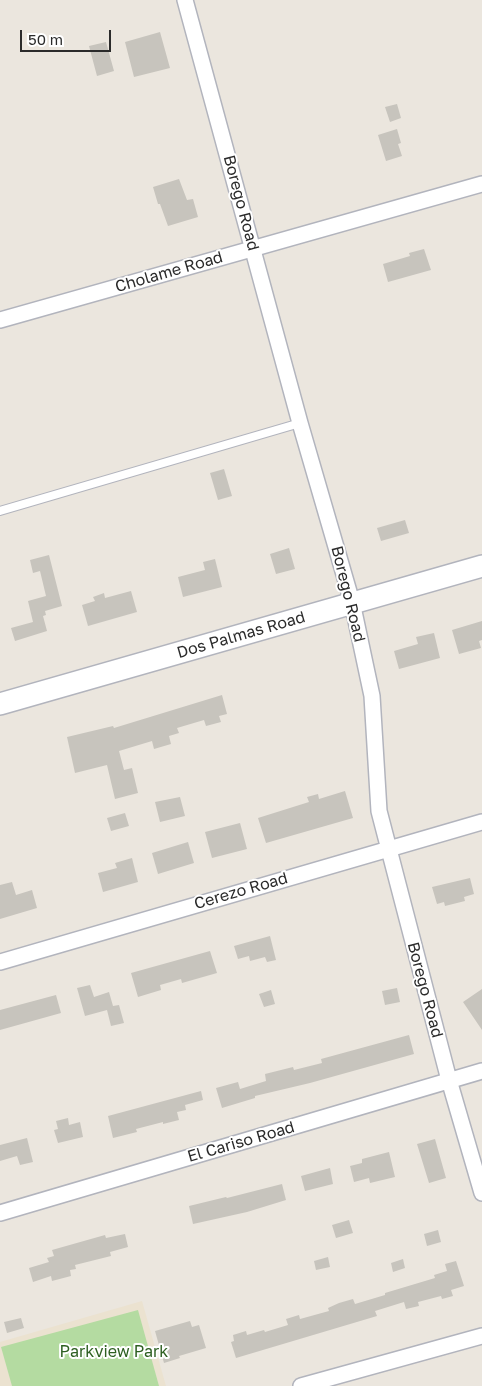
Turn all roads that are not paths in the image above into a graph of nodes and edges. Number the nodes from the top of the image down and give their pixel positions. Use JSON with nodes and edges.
{"nodes":[{"id":1,"x":185,"y":0,"type":"edge"},
{"id":2,"x":482,"y":184,"type":"edge"},
{"id":3,"x":253,"y":248,"type":"junction"},
{"id":4,"x":0,"y":320,"type":"edge"},
{"id":5,"x":300,"y":423,"type":"junction"},
{"id":6,"x":0,"y":511,"type":"edge"},
{"id":7,"x":482,"y":566,"type":"edge"},
{"id":8,"x":352,"y":602,"type":"junction"},
{"id":9,"x":0,"y":704,"type":"edge"},
{"id":10,"x":482,"y":822,"type":"edge"},
{"id":11,"x":388,"y":849,"type":"junction"},
{"id":12,"x":0,"y":962,"type":"edge"},
{"id":13,"x":482,"y":1071,"type":"edge"},
{"id":14,"x":448,"y":1080,"type":"junction"},
{"id":15,"x":482,"y":1192,"type":"edge"},
{"id":16,"x":0,"y":1213,"type":"edge"},
{"id":17,"x":482,"y":1336,"type":"edge"},
{"id":18,"x":301,"y":1386,"type":"edge"}],
"edges":[{"from":1,"to":3,"type":"street","name":"Borego Road"},
{"from":2,"to":3,"type":"street","name":"Cholame Road"},
{"from":3,"to":4,"type":"street","name":"Cholame Road"},
{"from":3,"to":5,"type":"street","name":"Borego Road"},
{"from":5,"to":6,"type":"lane"},
{"from":5,"to":8,"type":"street","name":"Borego Road"},
{"from":7,"to":8,"type":"street","name":"Dos Palmas Road"},
{"from":8,"to":9,"type":"street","name":"Dos Palmas Road"},
{"from":8,"to":11,"type":"street","name":"Borego Road"},
{"from":10,"to":11,"type":"street","name":"Cerezo Road"},
{"from":11,"to":12,"type":"street","name":"Cerezo Road"},
{"from":11,"to":14,"type":"street","name":"Borego Road"},
{"from":13,"to":14,"type":"street","name":"El Cariso Road"},
{"from":14,"to":15,"type":"street","name":"Borego Road"},
{"from":14,"to":16,"type":"street","name":"El Cariso Road"},
{"from":17,"to":18,"type":"street"}]}
